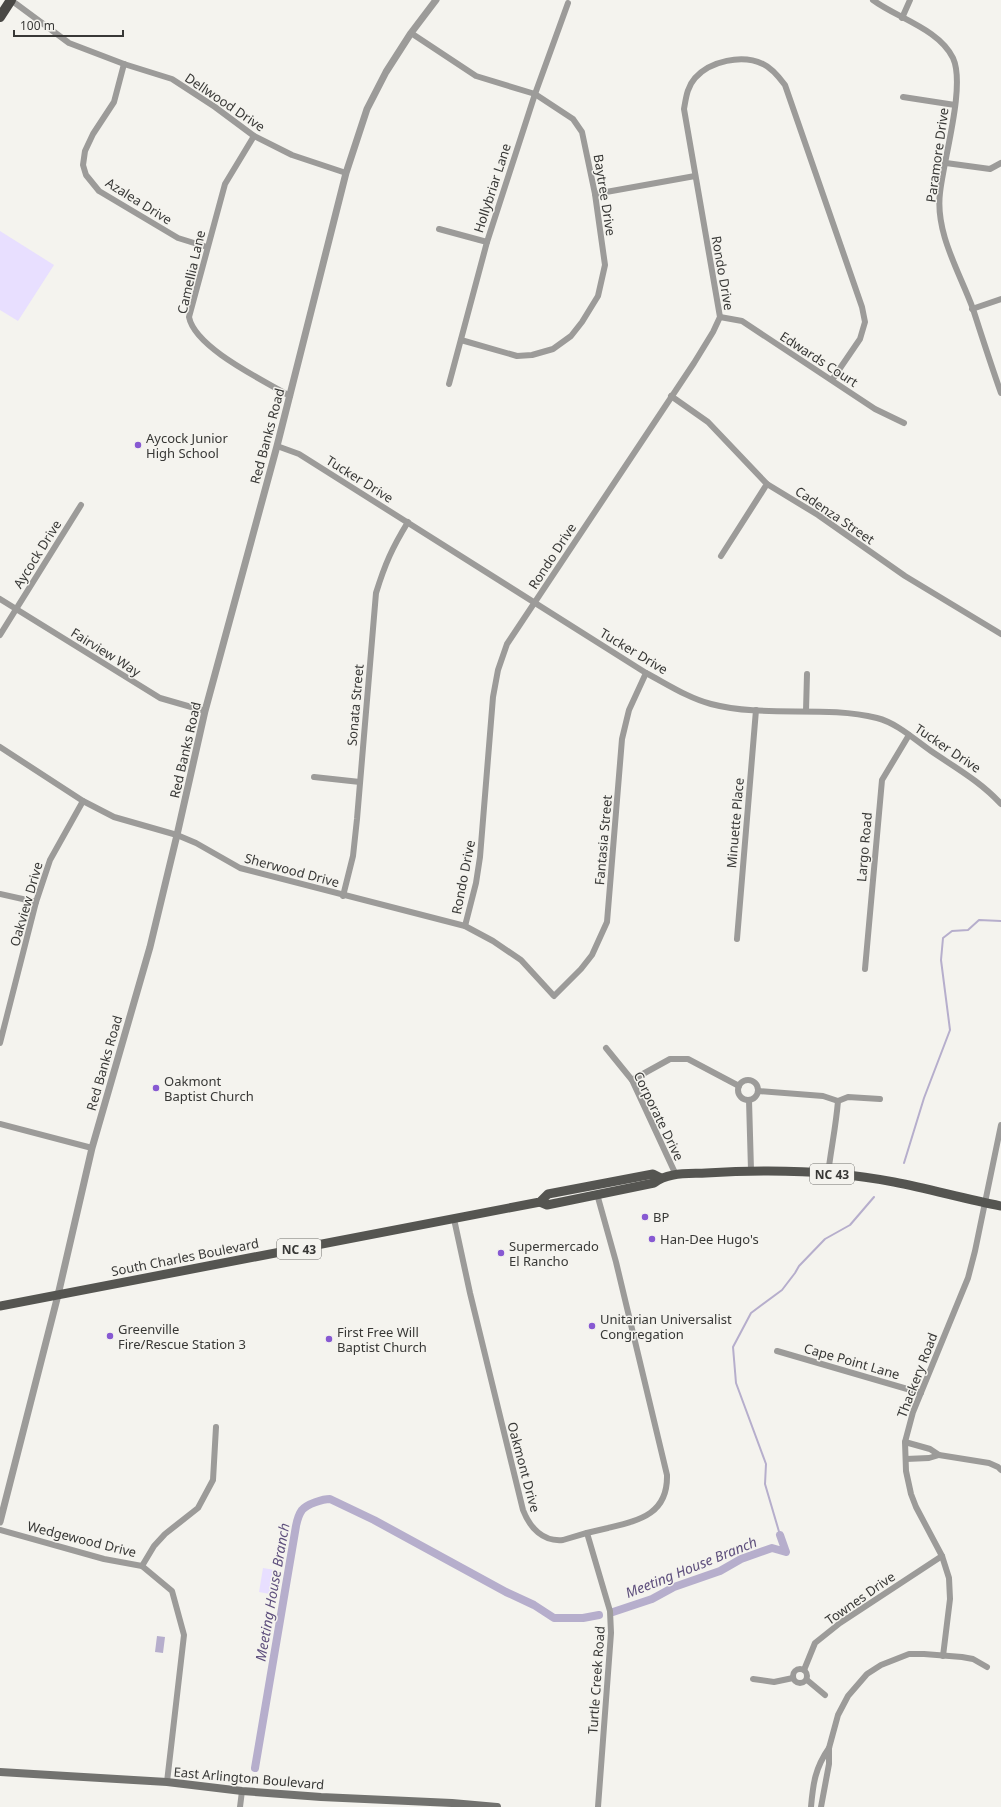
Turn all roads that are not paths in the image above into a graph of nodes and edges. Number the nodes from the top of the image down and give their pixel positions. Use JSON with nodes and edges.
{"nodes":[{"id":1,"x":11,"y":0,"type":"edge"},
{"id":2,"x":436,"y":0,"type":"edge"},
{"id":3,"x":873,"y":0,"type":"edge"},
{"id":4,"x":910,"y":0,"type":"edge"},
{"id":5,"x":568,"y":3,"type":"dead end"},
{"id":6,"x":0,"y":17,"type":"edge"},
{"id":7,"x":902,"y":18,"type":"junction"},
{"id":8,"x":411,"y":33,"type":"junction"},
{"id":9,"x":124,"y":64,"type":"junction"},
{"id":10,"x":535,"y":94,"type":"junction"},
{"id":11,"x":903,"y":97,"type":"dead end"},
{"id":12,"x":954,"y":105,"type":"junction"},
{"id":13,"x":254,"y":136,"type":"junction"},
{"id":14,"x":946,"y":163,"type":"junction"},
{"id":15,"x":1001,"y":163,"type":"edge"},
{"id":16,"x":346,"y":173,"type":"junction"},
{"id":17,"x":695,"y":176,"type":"junction"},
{"id":18,"x":595,"y":194,"type":"junction"},
{"id":19,"x":439,"y":229,"type":"dead end"},
{"id":20,"x":486,"y":242,"type":"junction"},
{"id":21,"x":207,"y":246,"type":"junction"},
{"id":22,"x":1001,"y":299,"type":"edge"},
{"id":23,"x":972,"y":309,"type":"junction"},
{"id":24,"x":720,"y":317,"type":"junction"},
{"id":25,"x":461,"y":340,"type":"junction"},
{"id":26,"x":832,"y":380,"type":"junction"},
{"id":27,"x":449,"y":384,"type":"dead end"},
{"id":28,"x":1001,"y":393,"type":"edge"},
{"id":29,"x":290,"y":396,"type":"junction"},
{"id":30,"x":671,"y":396,"type":"junction"},
{"id":31,"x":904,"y":423,"type":"dead end"},
{"id":32,"x":277,"y":446,"type":"junction"},
{"id":33,"x":767,"y":484,"type":"junction"},
{"id":34,"x":81,"y":506,"type":"dead end"},
{"id":35,"x":408,"y":522,"type":"junction"},
{"id":36,"x":721,"y":556,"type":"dead end"},
{"id":37,"x":0,"y":599,"type":"edge"},
{"id":38,"x":535,"y":602,"type":"junction"},
{"id":39,"x":16,"y":609,"type":"junction"},
{"id":40,"x":1001,"y":634,"type":"edge"},
{"id":41,"x":0,"y":635,"type":"edge"},
{"id":42,"x":646,"y":673,"type":"junction"},
{"id":43,"x":807,"y":674,"type":"dead end"},
{"id":44,"x":756,"y":710,"type":"junction"},
{"id":45,"x":205,"y":711,"type":"junction"},
{"id":46,"x":806,"y":711,"type":"junction"},
{"id":47,"x":909,"y":735,"type":"junction"},
{"id":48,"x":0,"y":747,"type":"edge"},
{"id":49,"x":314,"y":777,"type":"dead end"},
{"id":50,"x":360,"y":782,"type":"junction"},
{"id":51,"x":83,"y":801,"type":"junction"},
{"id":52,"x":1000,"y":802,"type":"edge"},
{"id":53,"x":177,"y":835,"type":"junction"},
{"id":54,"x":0,"y":894,"type":"edge"},
{"id":55,"x":343,"y":896,"type":"junction"},
{"id":56,"x":36,"y":902,"type":"junction"},
{"id":57,"x":465,"y":926,"type":"junction"},
{"id":58,"x":737,"y":938,"type":"dead end"},
{"id":59,"x":865,"y":969,"type":"dead end"},
{"id":60,"x":554,"y":996,"type":"joint"},
{"id":61,"x":0,"y":1042,"type":"edge"},
{"id":62,"x":606,"y":1048,"type":"dead end"},
{"id":63,"x":632,"y":1080,"type":"junction"},
{"id":64,"x":739,"y":1086,"type":"junction"},
{"id":65,"x":758,"y":1091,"type":"junction"},
{"id":66,"x":880,"y":1099,"type":"dead end"},
{"id":67,"x":749,"y":1100,"type":"junction"},
{"id":68,"x":838,"y":1101,"type":"junction"},
{"id":69,"x":0,"y":1124,"type":"edge"},
{"id":70,"x":1001,"y":1125,"type":"edge"},
{"id":71,"x":92,"y":1148,"type":"junction"},
{"id":72,"x":751,"y":1170,"type":"junction"},
{"id":73,"x":649,"y":1174,"type":"junction"},
{"id":74,"x":828,"y":1174,"type":"junction"},
{"id":75,"x":676,"y":1175,"type":"junction"},
{"id":76,"x":661,"y":1178,"type":"junction"},
{"id":77,"x":580,"y":1187,"type":"junction"},
{"id":78,"x":597,"y":1194,"type":"junction"},
{"id":79,"x":540,"y":1202,"type":"junction"},
{"id":80,"x":985,"y":1203,"type":"junction"},
{"id":81,"x":552,"y":1204,"type":"junction"},
{"id":82,"x":1001,"y":1206,"type":"edge"},
{"id":83,"x":454,"y":1219,"type":"junction"},
{"id":84,"x":58,"y":1295,"type":"junction"},
{"id":85,"x":0,"y":1306,"type":"edge"},
{"id":86,"x":777,"y":1351,"type":"dead end"},
{"id":87,"x":921,"y":1393,"type":"junction"},
{"id":88,"x":216,"y":1427,"type":"dead end"},
{"id":89,"x":906,"y":1442,"type":"junction"},
{"id":90,"x":939,"y":1455,"type":"junction"},
{"id":91,"x":906,"y":1459,"type":"junction"},
{"id":92,"x":1001,"y":1470,"type":"edge"},
{"id":93,"x":0,"y":1522,"type":"edge"},
{"id":94,"x":0,"y":1530,"type":"edge"},
{"id":95,"x":588,"y":1533,"type":"junction"},
{"id":96,"x":942,"y":1556,"type":"junction"},
{"id":97,"x":142,"y":1566,"type":"junction"},
{"id":98,"x":943,"y":1656,"type":"junction"},
{"id":99,"x":987,"y":1667,"type":"dead end"},
{"id":100,"x":804,"y":1670,"type":"junction"},
{"id":101,"x":793,"y":1678,"type":"junction"},
{"id":102,"x":752,"y":1679,"type":"dead end"},
{"id":103,"x":806,"y":1680,"type":"junction"},
{"id":104,"x":825,"y":1694,"type":"dead end"},
{"id":105,"x":829,"y":1748,"type":"junction"},
{"id":106,"x":0,"y":1772,"type":"edge"},
{"id":107,"x":167,"y":1782,"type":"junction"},
{"id":108,"x":242,"y":1791,"type":"junction"},
{"id":109,"x":452,"y":1805,"type":"edge"},
{"id":110,"x":240,"y":1807,"type":"edge"},
{"id":111,"x":496,"y":1807,"type":"edge"},
{"id":112,"x":598,"y":1807,"type":"edge"},
{"id":113,"x":811,"y":1807,"type":"edge"},
{"id":114,"x":821,"y":1807,"type":"edge"}],
"edges":[{"from":1,"to":6,"type":"highway"},
{"from":1,"to":9,"type":"street","name":"Dellwood Drive"},
{"from":2,"to":8,"type":"street","name":"Red Banks Road"},
{"from":3,"to":7,"type":"street","name":"Paramore Drive"},
{"from":4,"to":7,"type":"street"},
{"from":5,"to":10,"type":"street","name":"Hollybriar Lane"},
{"from":7,"to":12,"type":"street","name":"Paramore Drive"},
{"from":8,"to":10,"type":"street","name":"Baytree Drive"},
{"from":8,"to":16,"type":"street","name":"Red Banks Road"},
{"from":9,"to":13,"type":"street","name":"Dellwood Drive"},
{"from":9,"to":21,"type":"street","name":"Azalea Drive"},
{"from":10,"to":18,"type":"street","name":"Baytree Drive"},
{"from":10,"to":20,"type":"street","name":"Hollybriar Lane"},
{"from":11,"to":12,"type":"street"},
{"from":12,"to":14,"type":"street","name":"Paramore Drive"},
{"from":13,"to":16,"type":"street","name":"Dellwood Drive"},
{"from":13,"to":21,"type":"street","name":"Camellia Lane"},
{"from":14,"to":15,"type":"street"},
{"from":14,"to":23,"type":"street","name":"Paramore Drive"},
{"from":16,"to":29,"type":"street","name":"Red Banks Road"},
{"from":17,"to":18,"type":"street"},
{"from":17,"to":24,"type":"street","name":"Rondo Drive"},
{"from":17,"to":26,"type":"street","name":"Rondo Drive"},
{"from":18,"to":25,"type":"street","name":"Baytree Drive"},
{"from":19,"to":20,"type":"street"},
{"from":20,"to":25,"type":"street","name":"Hollybriar Lane"},
{"from":21,"to":29,"type":"street","name":"Camellia Lane"},
{"from":22,"to":23,"type":"street"},
{"from":23,"to":28,"type":"street","name":"Paramore Drive"},
{"from":24,"to":26,"type":"street","name":"Edwards Court"},
{"from":24,"to":30,"type":"street","name":"Rondo Drive"},
{"from":25,"to":27,"type":"street","name":"Hollybriar Lane"},
{"from":26,"to":31,"type":"street","name":"Edwards Court"},
{"from":29,"to":32,"type":"street","name":"Red Banks Road"},
{"from":30,"to":33,"type":"street","name":"Cadenza Street"},
{"from":30,"to":38,"type":"street","name":"Rondo Drive"},
{"from":32,"to":35,"type":"street","name":"Tucker Drive"},
{"from":32,"to":45,"type":"street","name":"Red Banks Road"},
{"from":33,"to":36,"type":"street"},
{"from":33,"to":40,"type":"street","name":"Cadenza Street"},
{"from":34,"to":39,"type":"street","name":"Aycock Drive"},
{"from":35,"to":38,"type":"street","name":"Tucker Drive"},
{"from":35,"to":50,"type":"street","name":"Sonata Street"},
{"from":37,"to":39,"type":"street","name":"Fairview Way"},
{"from":38,"to":42,"type":"street","name":"Tucker Drive"},
{"from":38,"to":57,"type":"street","name":"Rondo Drive"},
{"from":39,"to":41,"type":"street","name":"Aycock Drive"},
{"from":39,"to":45,"type":"street","name":"Fairview Way"},
{"from":42,"to":44,"type":"street","name":"Tucker Drive"},
{"from":42,"to":60,"type":"street","name":"Fantasia Street"},
{"from":43,"to":46,"type":"street"},
{"from":44,"to":46,"type":"street","name":"Tucker Drive"},
{"from":44,"to":58,"type":"street","name":"Minuette Place"},
{"from":45,"to":53,"type":"street","name":"Red Banks Road"},
{"from":46,"to":47,"type":"street","name":"Tucker Drive"},
{"from":47,"to":52,"type":"street","name":"Tucker Drive"},
{"from":47,"to":59,"type":"street","name":"Largo Road"},
{"from":48,"to":51,"type":"street","name":"Sherwood Drive"},
{"from":49,"to":50,"type":"street"},
{"from":50,"to":55,"type":"street","name":"Sonata Street"},
{"from":51,"to":53,"type":"street","name":"Sherwood Drive"},
{"from":51,"to":56,"type":"street","name":"Oakview Drive"},
{"from":53,"to":55,"type":"street","name":"Sherwood Drive"},
{"from":53,"to":71,"type":"street","name":"Red Banks Road"},
{"from":54,"to":56,"type":"street"},
{"from":55,"to":57,"type":"street","name":"Sherwood Drive"},
{"from":56,"to":61,"type":"street","name":"Oakview Drive"},
{"from":57,"to":60,"type":"street","name":"Sherwood Drive"},
{"from":62,"to":63,"type":"street","name":"Corporate Drive"},
{"from":63,"to":64,"type":"street"},
{"from":63,"to":75,"type":"street","name":"Corporate Drive"},
{"from":64,"to":65,"type":"street"},
{"from":64,"to":67,"type":"street"},
{"from":65,"to":67,"type":"street"},
{"from":65,"to":68,"type":"street"},
{"from":66,"to":68,"type":"street"},
{"from":67,"to":72,"type":"street"},
{"from":68,"to":74,"type":"street"},
{"from":69,"to":71,"type":"street"},
{"from":70,"to":80,"type":"street","name":"Thackery Road"},
{"from":71,"to":84,"type":"street","name":"Red Banks Road"},
{"from":72,"to":74,"type":"main road","name":"South Charles Boulevard","number":"NC 43"},
{"from":72,"to":75,"type":"main road","name":"South Charles Boulevard","number":"NC 43"},
{"from":73,"to":76,"type":"main road","name":"South Charles Boulevard","number":"NC 43"},
{"from":73,"to":77,"type":"main road","name":"South Charles Boulevard","number":"NC 43"},
{"from":73,"to":78,"type":"main road"},
{"from":74,"to":80,"type":"main road","name":"South Charles Boulevard","number":"NC 43"},
{"from":75,"to":76,"type":"main road","name":"South Charles Boulevard","number":"NC 43"},
{"from":76,"to":78,"type":"main road","name":"South Charles Boulevard","number":"NC 43"},
{"from":77,"to":79,"type":"main road","name":"South Charles Boulevard","number":"NC 43"},
{"from":77,"to":81,"type":"main road"},
{"from":78,"to":81,"type":"main road","name":"South Charles Boulevard","number":"NC 43"},
{"from":78,"to":95,"type":"street","name":"Oakmont Drive"},
{"from":79,"to":81,"type":"main road","name":"South Charles Boulevard","number":"NC 43"},
{"from":79,"to":83,"type":"main road","name":"South Charles Boulevard","number":"NC 43"},
{"from":80,"to":82,"type":"main road","name":"South Charles Boulevard","number":"NC 43"},
{"from":80,"to":87,"type":"street","name":"Thackery Road"},
{"from":83,"to":84,"type":"main road","name":"South Charles Boulevard","number":"NC 43"},
{"from":83,"to":95,"type":"street","name":"Oakmont Drive"},
{"from":84,"to":85,"type":"main road","name":"South Charles Boulevard","number":"NC 43"},
{"from":84,"to":93,"type":"street","name":"Red Banks Road"},
{"from":86,"to":87,"type":"street","name":"Cape Point Lane"},
{"from":87,"to":89,"type":"street","name":"Thackery Road"},
{"from":88,"to":97,"type":"street"},
{"from":89,"to":90,"type":"street"},
{"from":89,"to":91,"type":"street","name":"Thackery Road"},
{"from":90,"to":91,"type":"street"},
{"from":90,"to":92,"type":"street"},
{"from":91,"to":96,"type":"street","name":"Thackery Road"},
{"from":94,"to":97,"type":"street","name":"Wedgewood Drive"},
{"from":95,"to":112,"type":"street","name":"Turtle Creek Road"},
{"from":96,"to":98,"type":"street","name":"Thackery Road"},
{"from":96,"to":100,"type":"street","name":"Townes Drive"},
{"from":97,"to":107,"type":"street","name":"Wedgewood Drive"},
{"from":98,"to":99,"type":"street"},
{"from":98,"to":105,"type":"street"},
{"from":100,"to":101,"type":"street"},
{"from":100,"to":103,"type":"street"},
{"from":101,"to":102,"type":"street"},
{"from":101,"to":103,"type":"street"},
{"from":103,"to":104,"type":"street"},
{"from":105,"to":113,"type":"street"},
{"from":105,"to":114,"type":"street"},
{"from":106,"to":107,"type":"main road","name":"East Arlington Boulevard"},
{"from":107,"to":108,"type":"main road","name":"East Arlington Boulevard"},
{"from":108,"to":109,"type":"main road","name":"East Arlington Boulevard"},
{"from":108,"to":110,"type":"street"},
{"from":109,"to":111,"type":"main road","name":"East Arlington Boulevard"}]}
